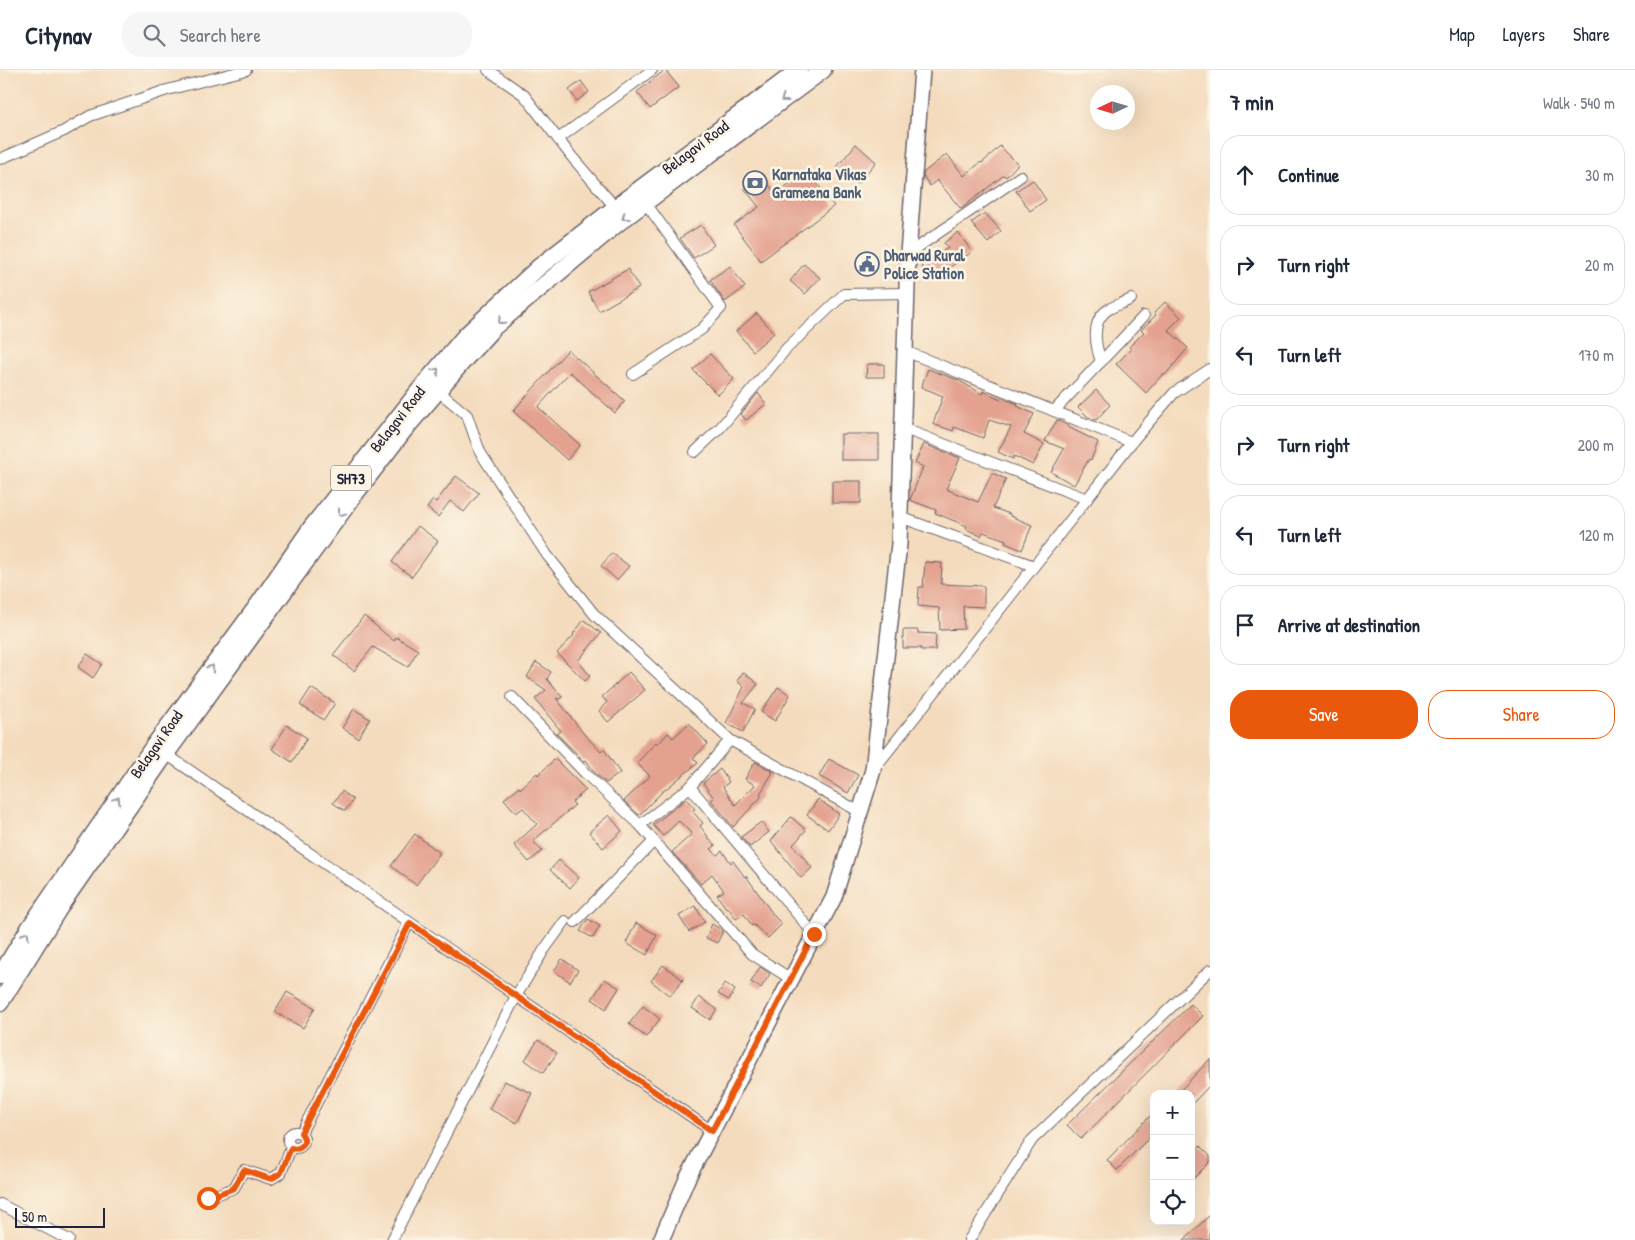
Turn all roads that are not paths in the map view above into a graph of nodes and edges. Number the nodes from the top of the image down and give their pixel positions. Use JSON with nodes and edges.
{"nodes":[{"id":1,"x":246,"y":70,"type":"edge"},
{"id":2,"x":488,"y":70,"type":"edge"},
{"id":3,"x":652,"y":70,"type":"edge"},
{"id":4,"x":799,"y":70,"type":"edge"},
{"id":5,"x":823,"y":70,"type":"edge"},
{"id":6,"x":922,"y":70,"type":"edge"},
{"id":7,"x":558,"y":139,"type":"junction"},
{"id":8,"x":0,"y":159,"type":"edge"},
{"id":9,"x":1021,"y":176,"type":"dead end"},
{"id":10,"x":645,"y":202,"type":"junction"},
{"id":11,"x":616,"y":207,"type":"junction"},
{"id":12,"x":908,"y":254,"type":"junction"},
{"id":13,"x":907,"y":293,"type":"junction"},
{"id":14,"x":1131,"y":300,"type":"dead end"},
{"id":15,"x":1144,"y":316,"type":"dead end"},
{"id":16,"x":905,"y":351,"type":"junction"},
{"id":17,"x":1101,"y":362,"type":"junction"},
{"id":18,"x":1210,"y":370,"type":"edge"},
{"id":19,"x":633,"y":374,"type":"dead end"},
{"id":20,"x":438,"y":391,"type":"junction"},
{"id":21,"x":1054,"y":411,"type":"junction"},
{"id":22,"x":902,"y":428,"type":"junction"},
{"id":23,"x":1131,"y":442,"type":"junction"},
{"id":24,"x":695,"y":452,"type":"dead end"},
{"id":25,"x":1087,"y":499,"type":"junction"},
{"id":26,"x":900,"y":517,"type":"junction"},
{"id":27,"x":1034,"y":566,"type":"junction"},
{"id":28,"x":512,"y":697,"type":"dead end"},
{"id":29,"x":730,"y":740,"type":"junction"},
{"id":30,"x":166,"y":754,"type":"junction"},
{"id":31,"x":873,"y":770,"type":"junction"},
{"id":32,"x":690,"y":787,"type":"junction"},
{"id":33,"x":860,"y":812,"type":"junction"},
{"id":34,"x":640,"y":825,"type":"junction"},
{"id":35,"x":654,"y":840,"type":"junction"},
{"id":36,"x":410,"y":923,"type":"junction"},
{"id":37,"x":814,"y":934,"type":"junction"},
{"id":38,"x":1210,"y":970,"type":"edge"},
{"id":39,"x":0,"y":976,"type":"edge"},
{"id":40,"x":791,"y":979,"type":"junction"},
{"id":41,"x":516,"y":996,"type":"junction"},
{"id":42,"x":0,"y":1003,"type":"edge"},
{"id":43,"x":712,"y":1131,"type":"junction"},
{"id":44,"x":208,"y":1198,"type":"dead end"},
{"id":45,"x":0,"y":1204,"type":"edge"},
{"id":46,"x":69,"y":1240,"type":"edge"},
{"id":47,"x":392,"y":1240,"type":"edge"},
{"id":48,"x":661,"y":1240,"type":"edge"},
{"id":49,"x":969,"y":1240,"type":"edge"}],
"edges":[{"from":1,"to":8,"type":"street"},
{"from":2,"to":7,"type":"street"},
{"from":3,"to":7,"type":"street"},
{"from":4,"to":11,"type":"main road","name":"Belagavi Road","number":"SH73"},
{"from":5,"to":10,"type":"main road","one_way":true},
{"from":6,"to":12,"type":"main road"},
{"from":7,"to":11,"type":"street"},
{"from":9,"to":12,"type":"street"},
{"from":10,"to":19,"type":"street"},
{"from":10,"to":20,"type":"main road","one_way":true},
{"from":39,"to":11,"type":"main road","name":"Belagavi Road","number":"SH73","one_way":true},
{"from":12,"to":13,"type":"main road"},
{"from":13,"to":16,"type":"main road"},
{"from":13,"to":24,"type":"street"},
{"from":14,"to":17,"type":"street"},
{"from":15,"to":17,"type":"street"},
{"from":16,"to":21,"type":"street"},
{"from":16,"to":22,"type":"main road"},
{"from":17,"to":21,"type":"street"},
{"from":18,"to":23,"type":"street"},
{"from":20,"to":29,"type":"street"},
{"from":20,"to":30,"type":"main road","one_way":true},
{"from":21,"to":23,"type":"street"},
{"from":22,"to":25,"type":"street"},
{"from":22,"to":26,"type":"main road"},
{"from":23,"to":25,"type":"street"},
{"from":25,"to":27,"type":"street"},
{"from":26,"to":27,"type":"street"},
{"from":26,"to":31,"type":"main road"},
{"from":27,"to":31,"type":"street"},
{"from":28,"to":34,"type":"street"},
{"from":29,"to":32,"type":"street"},
{"from":29,"to":33,"type":"street"},
{"from":30,"to":36,"type":"street"},
{"from":30,"to":42,"type":"main road"},
{"from":31,"to":33,"type":"main road"},
{"from":32,"to":34,"type":"street"},
{"from":32,"to":37,"type":"street"},
{"from":33,"to":37,"type":"main road"},
{"from":34,"to":35,"type":"street"},
{"from":35,"to":40,"type":"street"},
{"from":35,"to":41,"type":"street"},
{"from":36,"to":41,"type":"street"},
{"from":36,"to":44,"type":"street"},
{"from":37,"to":40,"type":"main road"},
{"from":38,"to":49,"type":"street"},
{"from":40,"to":43,"type":"main road"},
{"from":41,"to":43,"type":"street"},
{"from":41,"to":47,"type":"street"},
{"from":43,"to":48,"type":"main road"},
{"from":45,"to":46,"type":"street"}]}
